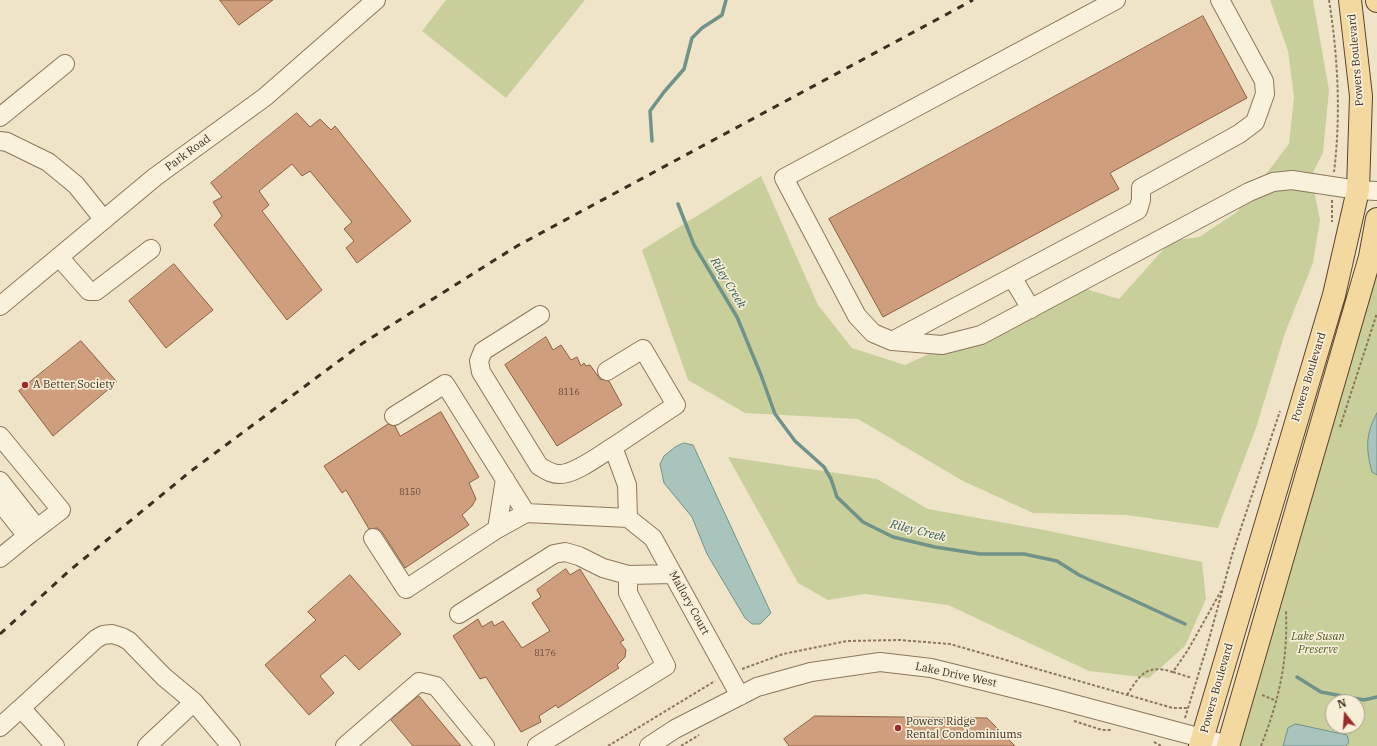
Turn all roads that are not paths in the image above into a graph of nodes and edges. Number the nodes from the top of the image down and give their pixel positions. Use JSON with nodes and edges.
{"nodes":[{"id":1,"x":376,"y":0,"type":"edge"},
{"id":2,"x":1116,"y":0,"type":"edge"},
{"id":3,"x":1220,"y":0,"type":"edge"},
{"id":4,"x":1350,"y":0,"type":"edge"},
{"id":5,"x":65,"y":64,"type":"dead end"},
{"id":6,"x":0,"y":117,"type":"edge"},
{"id":7,"x":0,"y":141,"type":"edge"},
{"id":8,"x":1367,"y":191,"type":"edge"},
{"id":9,"x":1377,"y":219,"type":"edge"},
{"id":10,"x":104,"y":220,"type":"junction"},
{"id":11,"x":151,"y":249,"type":"dead end"},
{"id":12,"x":58,"y":258,"type":"junction"},
{"id":13,"x":1012,"y":277,"type":"junction"},
{"id":14,"x":0,"y":306,"type":"edge"},
{"id":15,"x":1031,"y":309,"type":"junction"},
{"id":16,"x":540,"y":315,"type":"dead end"},
{"id":17,"x":892,"y":341,"type":"junction"},
{"id":18,"x":607,"y":371,"type":"dead end"},
{"id":19,"x":394,"y":416,"type":"dead end"},
{"id":20,"x":0,"y":436,"type":"edge"},
{"id":21,"x":613,"y":447,"type":"junction"},
{"id":22,"x":505,"y":479,"type":"junction"},
{"id":23,"x":0,"y":481,"type":"edge"},
{"id":24,"x":0,"y":502,"type":"edge"},
{"id":25,"x":526,"y":513,"type":"junction"},
{"id":26,"x":628,"y":518,"type":"junction"},
{"id":27,"x":497,"y":529,"type":"junction"},
{"id":28,"x":32,"y":532,"type":"junction"},
{"id":29,"x":373,"y":538,"type":"dead end"},
{"id":30,"x":1,"y":554,"type":"edge"},
{"id":31,"x":673,"y":574,"type":"junction"},
{"id":32,"x":628,"y":575,"type":"junction"},
{"id":33,"x":458,"y":614,"type":"dead end"},
{"id":34,"x":740,"y":696,"type":"junction"},
{"id":35,"x":194,"y":702,"type":"junction"},
{"id":36,"x":21,"y":708,"type":"junction"},
{"id":37,"x":0,"y":727,"type":"edge"},
{"id":38,"x":1201,"y":743,"type":"edge"},
{"id":39,"x":55,"y":746,"type":"edge"},
{"id":40,"x":147,"y":746,"type":"edge"},
{"id":41,"x":230,"y":746,"type":"edge"},
{"id":42,"x":345,"y":746,"type":"edge"},
{"id":43,"x":485,"y":746,"type":"edge"},
{"id":44,"x":537,"y":746,"type":"edge"},
{"id":45,"x":649,"y":746,"type":"edge"},
{"id":46,"x":1228,"y":746,"type":"edge"}],
"edges":[{"from":1,"to":10,"type":"street","name":"Park Road"},
{"from":2,"to":17,"type":"street"},
{"from":3,"to":13,"type":"street"},
{"from":4,"to":8,"type":"main road","name":"Powers Boulevard"},
{"from":5,"to":6,"type":"street"},
{"from":7,"to":10,"type":"street"},
{"from":8,"to":15,"type":"street"},
{"from":8,"to":38,"type":"main road","name":"Powers Boulevard"},
{"from":9,"to":46,"type":"main road"},
{"from":10,"to":12,"type":"street","name":"Park Road"},
{"from":11,"to":12,"type":"street"},
{"from":12,"to":14,"type":"street","name":"Park Road"},
{"from":13,"to":15,"type":"street"},
{"from":13,"to":17,"type":"street"},
{"from":15,"to":17,"type":"street"},
{"from":16,"to":21,"type":"street"},
{"from":18,"to":21,"type":"street"},
{"from":19,"to":22,"type":"street"},
{"from":20,"to":28,"type":"street"},
{"from":21,"to":26,"type":"street"},
{"from":22,"to":25,"type":"street"},
{"from":22,"to":27,"type":"street"},
{"from":23,"to":28,"type":"street"},
{"from":24,"to":28,"type":"street"},
{"from":25,"to":26,"type":"street"},
{"from":25,"to":27,"type":"street"},
{"from":26,"to":31,"type":"street","name":"Mallory Court"},
{"from":27,"to":29,"type":"street"},
{"from":28,"to":30,"type":"street"},
{"from":31,"to":32,"type":"street"},
{"from":31,"to":34,"type":"street","name":"Mallory Court"},
{"from":32,"to":33,"type":"street"},
{"from":32,"to":44,"type":"street"},
{"from":34,"to":38,"type":"street","name":"Lake Drive West"},
{"from":34,"to":45,"type":"street","name":"Lake Drive West"},
{"from":35,"to":36,"type":"street"},
{"from":35,"to":40,"type":"street"},
{"from":35,"to":41,"type":"street"},
{"from":36,"to":37,"type":"street"},
{"from":36,"to":39,"type":"street"},
{"from":38,"to":46,"type":"street","name":"Lake Drive West"},
{"from":42,"to":43,"type":"street"}]}
